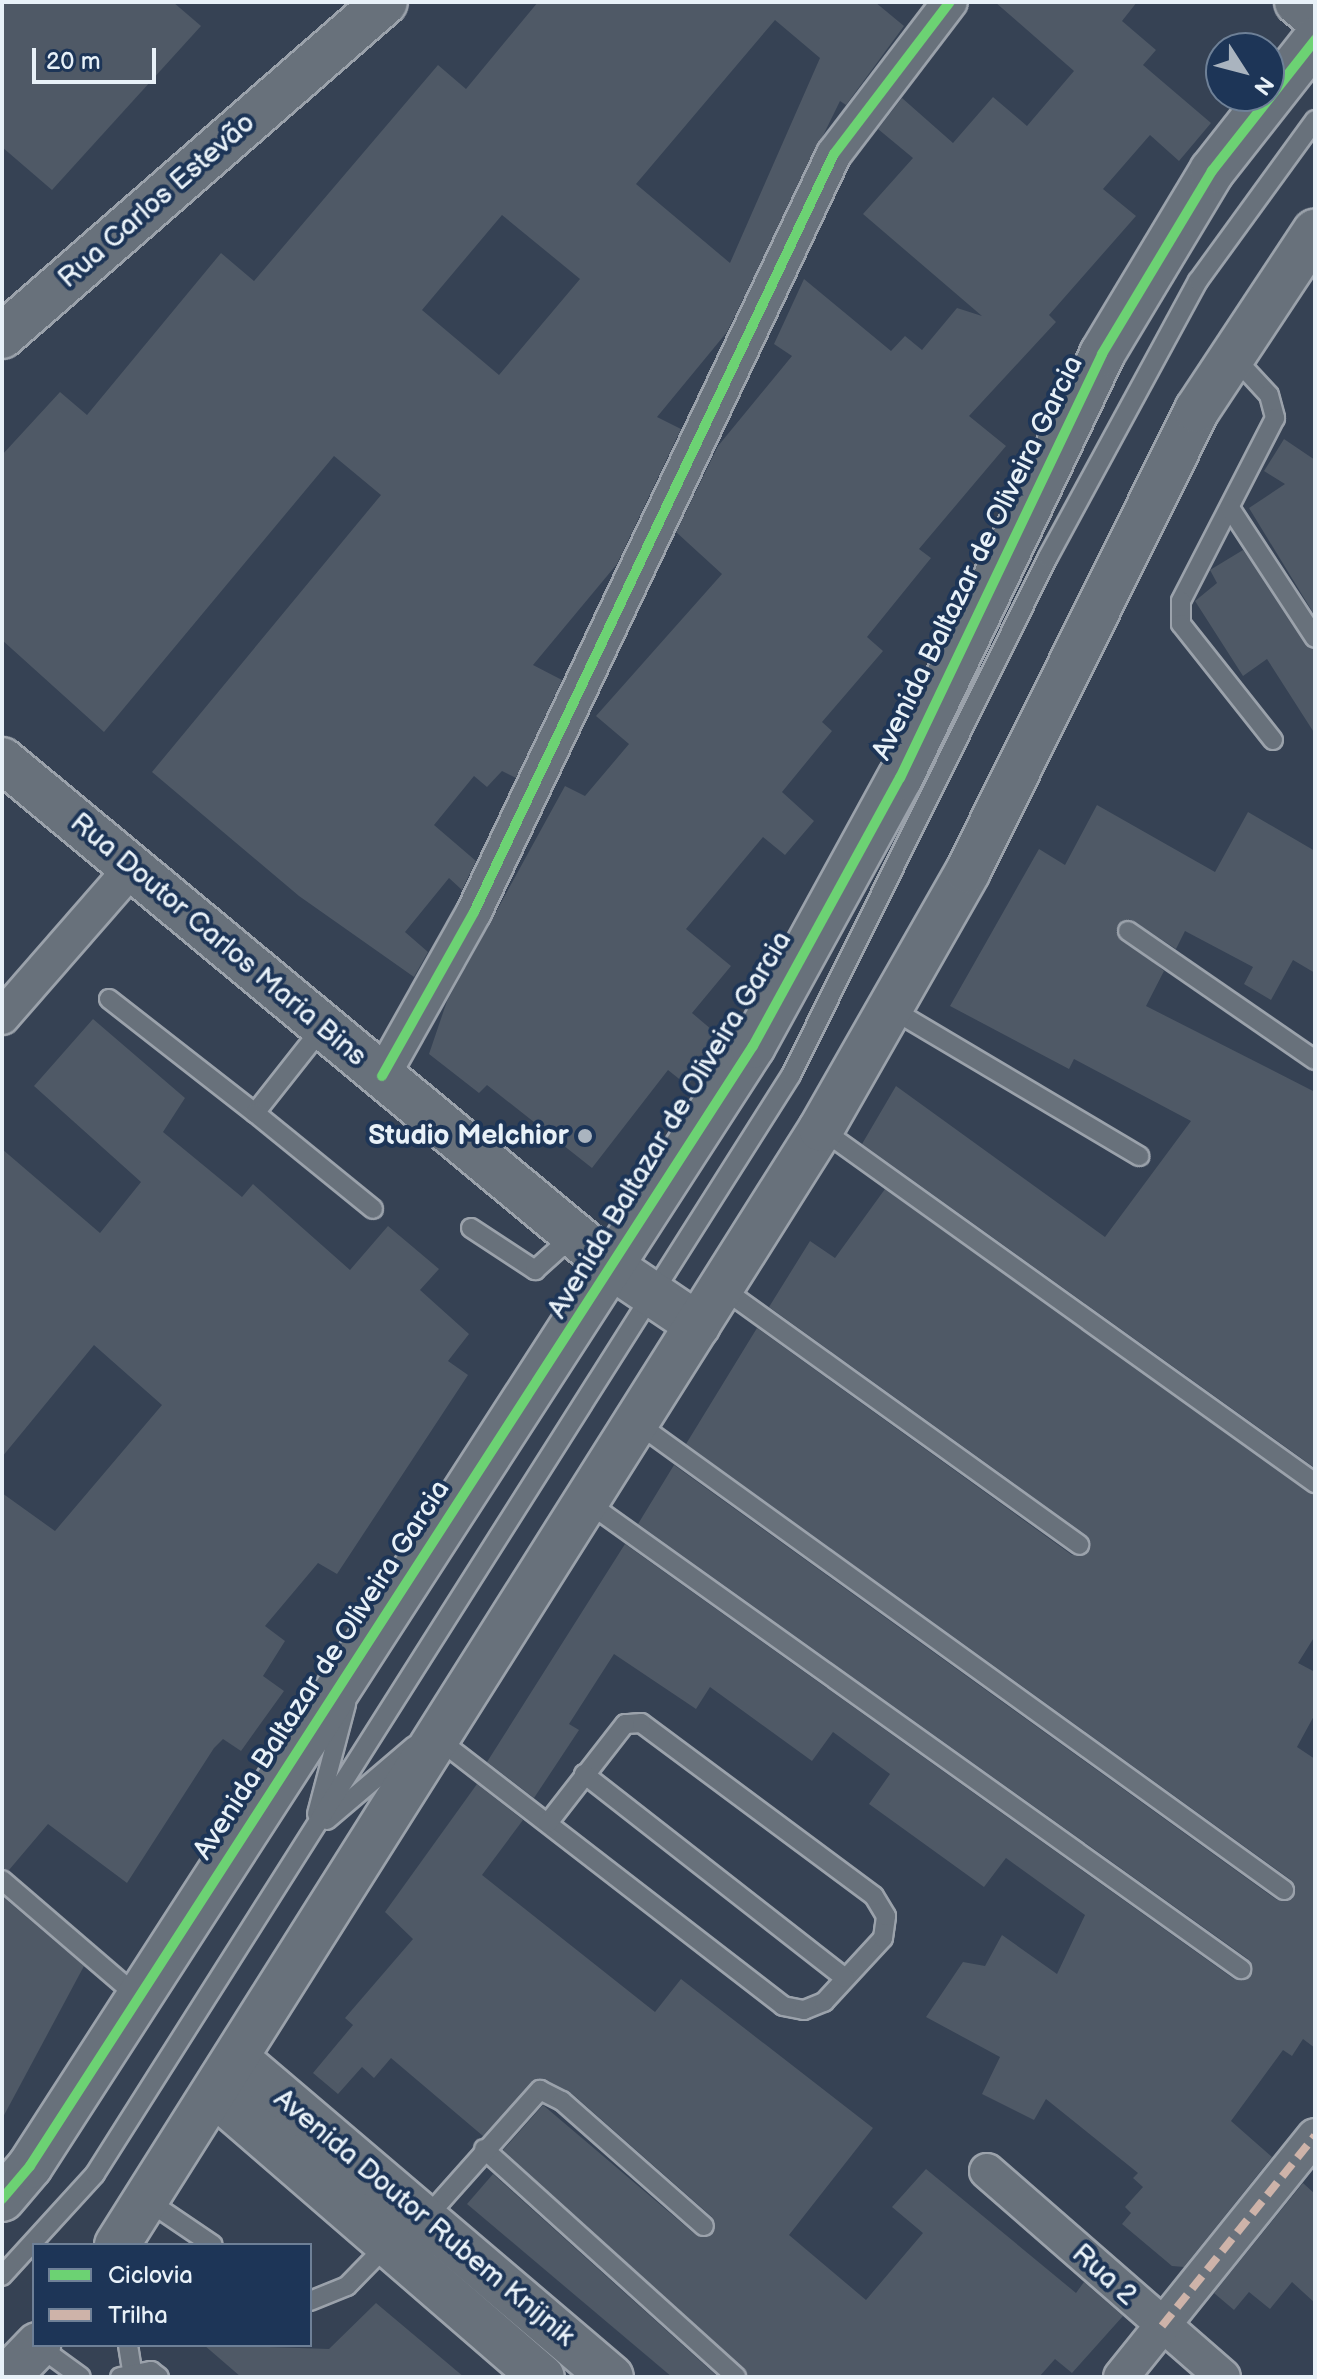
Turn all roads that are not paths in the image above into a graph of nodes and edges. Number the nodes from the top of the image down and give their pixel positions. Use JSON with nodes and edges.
{"nodes":[{"id":1,"x":385,"y":2,"type":"edge"},
{"id":2,"x":950,"y":2,"type":"edge"},
{"id":3,"x":1297,"y":2,"type":"edge"},
{"id":4,"x":1315,"y":17,"type":"edge"},
{"id":5,"x":1315,"y":40,"type":"edge"},
{"id":6,"x":1315,"y":120,"type":"edge"},
{"id":7,"x":1315,"y":232,"type":"edge"},
{"id":8,"x":2,"y":336,"type":"edge"},
{"id":9,"x":1232,"y":355,"type":"junction"},
{"id":10,"x":1230,"y":508,"type":"junction"},
{"id":11,"x":1315,"y":638,"type":"edge"},
{"id":12,"x":1273,"y":740,"type":"dead end"},
{"id":13,"x":2,"y":760,"type":"edge"},
{"id":14,"x":132,"y":868,"type":"junction"},
{"id":15,"x":1128,"y":931,"type":"dead end"},
{"id":16,"x":109,"y":999,"type":"dead end"},
{"id":17,"x":890,"y":1008,"type":"junction"},
{"id":18,"x":2,"y":1017,"type":"edge"},
{"id":19,"x":323,"y":1027,"type":"junction"},
{"id":20,"x":1315,"y":1060,"type":"edge"},
{"id":21,"x":382,"y":1076,"type":"junction"},
{"id":22,"x":255,"y":1113,"type":"junction"},
{"id":23,"x":821,"y":1129,"type":"junction"},
{"id":24,"x":1139,"y":1156,"type":"dead end"},
{"id":25,"x":373,"y":1209,"type":"dead end"},
{"id":26,"x":471,"y":1228,"type":"dead end"},
{"id":27,"x":574,"y":1235,"type":"junction"},
{"id":28,"x":615,"y":1269,"type":"junction"},
{"id":29,"x":722,"y":1288,"type":"junction"},
{"id":30,"x":654,"y":1293,"type":"junction"},
{"id":31,"x":698,"y":1325,"type":"junction"},
{"id":32,"x":637,"y":1423,"type":"junction"},
{"id":33,"x":1315,"y":1483,"type":"edge"},
{"id":34,"x":587,"y":1502,"type":"junction"},
{"id":35,"x":1079,"y":1545,"type":"dead end"},
{"id":36,"x":360,"y":1651,"type":"junction"},
{"id":37,"x":447,"y":1725,"type":"junction"},
{"id":38,"x":584,"y":1774,"type":"junction"},
{"id":39,"x":548,"y":1823,"type":"junction"},
{"id":40,"x":312,"y":1832,"type":"junction"},
{"id":41,"x":2,"y":1880,"type":"edge"},
{"id":42,"x":1284,"y":1890,"type":"dead end"},
{"id":43,"x":1241,"y":1969,"type":"dead end"},
{"id":44,"x":845,"y":1978,"type":"junction"},
{"id":45,"x":139,"y":1998,"type":"junction"},
{"id":46,"x":227,"y":2077,"type":"junction"},
{"id":47,"x":1315,"y":2136,"type":"edge"},
{"id":48,"x":484,"y":2149,"type":"junction"},
{"id":49,"x":987,"y":2171,"type":"dead end"},
{"id":50,"x":2,"y":2199,"type":"edge"},
{"id":51,"x":148,"y":2201,"type":"junction"},
{"id":52,"x":425,"y":2219,"type":"junction"},
{"id":53,"x":704,"y":2226,"type":"dead end"},
{"id":54,"x":186,"y":2238,"type":"edge"},
{"id":55,"x":32,"y":2243,"type":"edge"},
{"id":56,"x":32,"y":2243,"type":"edge"},
{"id":57,"x":118,"y":2243,"type":"edge"},
{"id":58,"x":388,"y":2244,"type":"junction"},
{"id":59,"x":2,"y":2276,"type":"edge"},
{"id":60,"x":312,"y":2300,"type":"edge"},
{"id":61,"x":1162,"y":2326,"type":"junction"},
{"id":62,"x":36,"y":2347,"type":"edge"},
{"id":63,"x":41,"y":2347,"type":"edge"},
{"id":64,"x":128,"y":2347,"type":"edge"},
{"id":65,"x":584,"y":2369,"type":"edge"},
{"id":66,"x":126,"y":2374,"type":"edge"},
{"id":67,"x":7,"y":2377,"type":"edge"},
{"id":68,"x":81,"y":2377,"type":"edge"},
{"id":69,"x":159,"y":2377,"type":"edge"},
{"id":70,"x":542,"y":2377,"type":"edge"},
{"id":71,"x":736,"y":2377,"type":"edge"},
{"id":72,"x":1121,"y":2377,"type":"edge"},
{"id":73,"x":1223,"y":2377,"type":"edge"}],
"edges":[{"from":1,"to":8,"type":"main road","name":"Rua Carlos Estevão"},
{"from":2,"to":21,"type":"street"},
{"from":3,"to":4,"type":"main road"},
{"from":5,"to":28,"type":"main road","name":"Avenida Baltazar de Oliveira Garcia"},
{"from":6,"to":30,"type":"lane"},
{"from":7,"to":9,"type":"main road"},
{"from":9,"to":10,"type":"lane"},
{"from":9,"to":17,"type":"main road"},
{"from":10,"to":11,"type":"lane"},
{"from":10,"to":12,"type":"lane"},
{"from":13,"to":14,"type":"main road","name":"Rua Doutor Carlos Maria Bins"},
{"from":14,"to":18,"type":"street"},
{"from":14,"to":19,"type":"main road","name":"Rua Doutor Carlos Maria Bins"},
{"from":15,"to":20,"type":"lane"},
{"from":16,"to":22,"type":"lane"},
{"from":17,"to":23,"type":"main road"},
{"from":17,"to":24,"type":"lane"},
{"from":19,"to":21,"type":"main road","name":"Rua Doutor Carlos Maria Bins"},
{"from":19,"to":22,"type":"lane"},
{"from":21,"to":27,"type":"main road","name":"Rua Doutor Carlos Maria Bins"},
{"from":22,"to":25,"type":"lane"},
{"from":23,"to":29,"type":"main road"},
{"from":23,"to":33,"type":"lane"},
{"from":26,"to":27,"type":"lane"},
{"from":27,"to":28,"type":"main road","name":"Rua Doutor Carlos Maria Bins"},
{"from":28,"to":30,"type":"main road","name":"Rua Doutor Carlos Maria Bins"},
{"from":28,"to":36,"type":"main road","name":"Avenida Baltazar de Oliveira Garcia"},
{"from":29,"to":31,"type":"main road"},
{"from":29,"to":35,"type":"lane"},
{"from":30,"to":31,"type":"main road","name":"Rua Doutor Carlos Maria Bins"},
{"from":30,"to":40,"type":"lane"},
{"from":31,"to":32,"type":"main road"},
{"from":32,"to":34,"type":"main road"},
{"from":32,"to":42,"type":"lane"},
{"from":34,"to":37,"type":"main road"},
{"from":34,"to":43,"type":"lane"},
{"from":36,"to":40,"type":"lane"},
{"from":36,"to":45,"type":"main road","name":"Avenida Baltazar de Oliveira Garcia"},
{"from":37,"to":39,"type":"lane"},
{"from":37,"to":40,"type":"lane"},
{"from":37,"to":46,"type":"main road"},
{"from":38,"to":39,"type":"lane"},
{"from":38,"to":44,"type":"lane"},
{"from":38,"to":44,"type":"lane"},
{"from":39,"to":44,"type":"lane"},
{"from":40,"to":55,"type":"lane"},
{"from":41,"to":45,"type":"lane"},
{"from":45,"to":50,"type":"main road","name":"Avenida Baltazar de Oliveira Garcia"},
{"from":46,"to":51,"type":"main road"},
{"from":46,"to":52,"type":"main road","name":"Avenida Doutor Rubem Knijnik"},
{"from":46,"to":58,"type":"main road","name":"Avenida Doutor Rubem Knijnik"},
{"from":47,"to":61,"type":"street"},
{"from":48,"to":52,"type":"lane"},
{"from":48,"to":53,"type":"lane"},
{"from":48,"to":71,"type":"lane"},
{"from":49,"to":61,"type":"street","name":"Rua 2"},
{"from":51,"to":54,"type":"lane"},
{"from":51,"to":57,"type":"main road"},
{"from":52,"to":65,"type":"main road","name":"Avenida Doutor Rubem Knijnik"},
{"from":56,"to":59,"type":"lane"},
{"from":58,"to":60,"type":"lane"},
{"from":58,"to":70,"type":"main road","name":"Avenida Doutor Rubem Knijnik"},
{"from":61,"to":72,"type":"street"},
{"from":61,"to":73,"type":"street","name":"Rua 2"},
{"from":62,"to":67,"type":"main road"},
{"from":63,"to":68,"type":"lane"},
{"from":64,"to":66,"type":"lane"},
{"from":66,"to":69,"type":"lane"}]}
